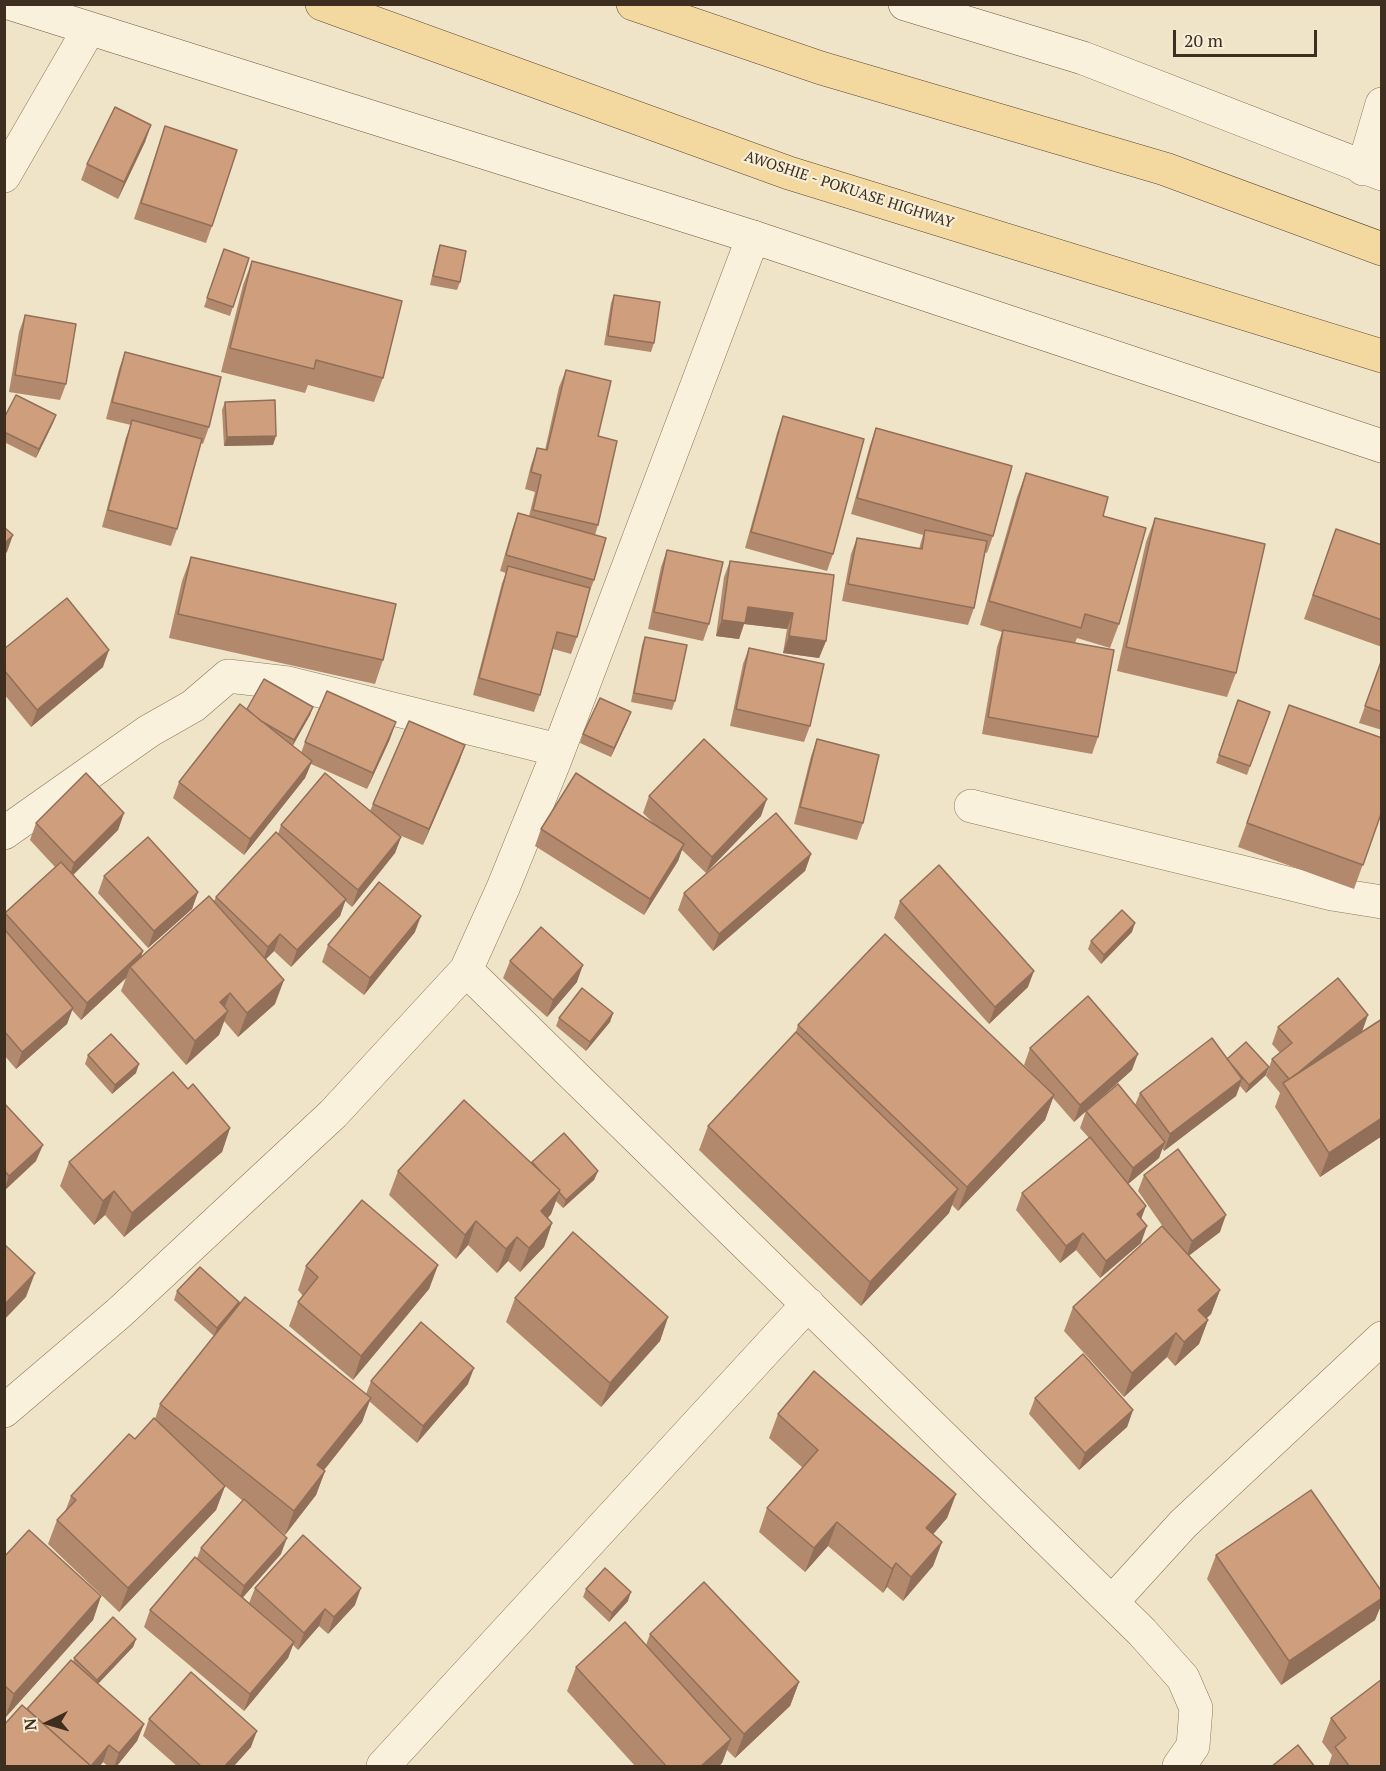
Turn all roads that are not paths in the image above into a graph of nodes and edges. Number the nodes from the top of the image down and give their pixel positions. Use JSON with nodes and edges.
{"nodes":[{"id":1,"x":12,"y":4,"type":"edge"},
{"id":2,"x":322,"y":4,"type":"edge"},
{"id":3,"x":633,"y":4,"type":"edge"},
{"id":4,"x":905,"y":4,"type":"edge"},
{"id":5,"x":89,"y":29,"type":"junction"},
{"id":6,"x":1382,"y":104,"type":"edge"},
{"id":7,"x":1372,"y":172,"type":"edge"},
{"id":8,"x":4,"y":176,"type":"edge"},
{"id":9,"x":753,"y":237,"type":"junction"},
{"id":10,"x":1382,"y":249,"type":"edge"},
{"id":11,"x":1382,"y":356,"type":"edge"},
{"id":12,"x":1382,"y":446,"type":"edge"},
{"id":13,"x":558,"y":750,"type":"junction"},
{"id":14,"x":970,"y":806,"type":"dead end"},
{"id":15,"x":4,"y":833,"type":"edge"},
{"id":16,"x":1382,"y":902,"type":"edge"},
{"id":17,"x":466,"y":970,"type":"junction"},
{"id":18,"x":808,"y":1304,"type":"junction"},
{"id":19,"x":1382,"y":1338,"type":"edge"},
{"id":20,"x":4,"y":1411,"type":"edge"},
{"id":21,"x":1112,"y":1602,"type":"junction"},
{"id":22,"x":383,"y":1767,"type":"edge"},
{"id":23,"x":1179,"y":1767,"type":"edge"}],
"edges":[{"from":1,"to":5,"type":"street"},
{"from":2,"to":11,"type":"main road","name":"AWOSHIE - POKUASE HIGHWAY"},
{"from":3,"to":10,"type":"main road"},
{"from":4,"to":7,"type":"street"},
{"from":5,"to":8,"type":"street"},
{"from":5,"to":9,"type":"street"},
{"from":6,"to":7,"type":"street"},
{"from":9,"to":12,"type":"street"},
{"from":9,"to":13,"type":"street"},
{"from":13,"to":15,"type":"street"},
{"from":13,"to":17,"type":"street"},
{"from":14,"to":16,"type":"street"},
{"from":17,"to":18,"type":"street"},
{"from":17,"to":20,"type":"street"},
{"from":18,"to":21,"type":"street"},
{"from":18,"to":22,"type":"street"},
{"from":19,"to":21,"type":"street"},
{"from":21,"to":23,"type":"street"}]}
